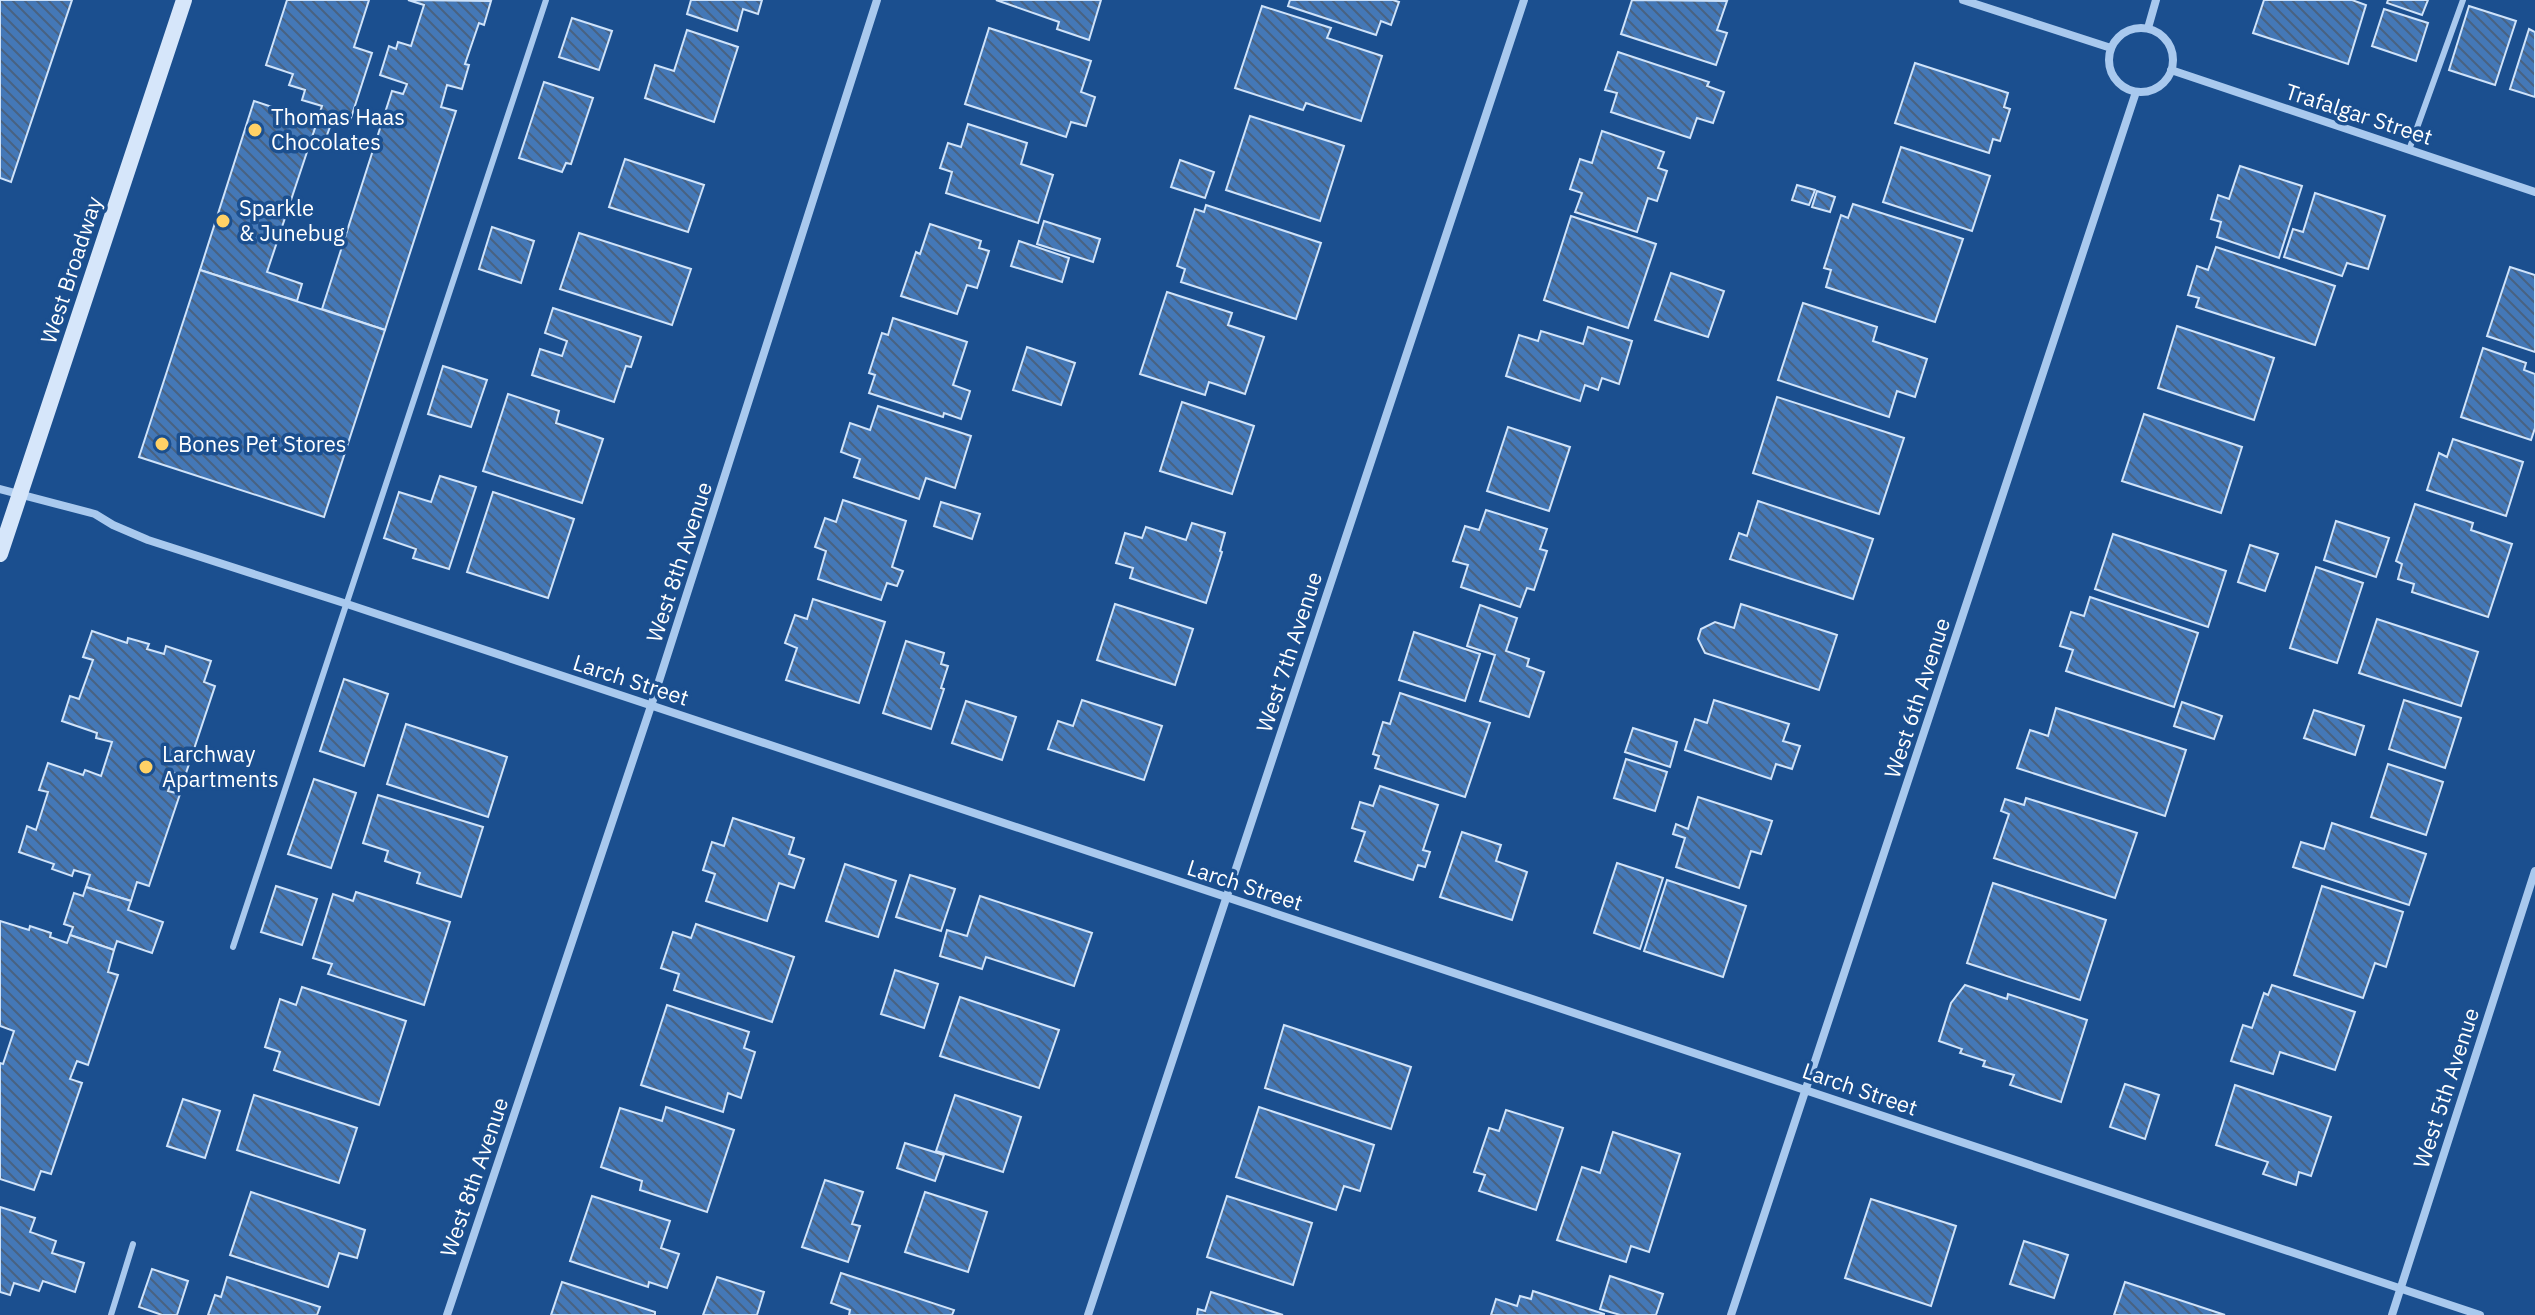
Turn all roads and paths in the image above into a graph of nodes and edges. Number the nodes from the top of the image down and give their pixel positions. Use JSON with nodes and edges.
{"nodes":[{"id":1,"x":184,"y":0,"type":"edge"},
{"id":2,"x":546,"y":0,"type":"edge"},
{"id":3,"x":877,"y":0,"type":"edge"},
{"id":4,"x":1524,"y":0,"type":"edge"},
{"id":5,"x":1963,"y":0,"type":"edge"},
{"id":6,"x":2156,"y":0,"type":"edge"},
{"id":7,"x":2463,"y":0,"type":"edge"},
{"id":8,"x":2148,"y":28,"type":"junction"},
{"id":9,"x":2111,"y":48,"type":"junction"},
{"id":10,"x":2171,"y":70,"type":"junction"},
{"id":11,"x":2136,"y":92,"type":"junction"},
{"id":12,"x":2409,"y":150,"type":"junction"},
{"id":13,"x":2535,"y":192,"type":"edge"},
{"id":14,"x":0,"y":489,"type":"edge"},
{"id":15,"x":20,"y":494,"type":"junction"},
{"id":16,"x":0,"y":554,"type":"edge"},
{"id":17,"x":347,"y":604,"type":"junction"},
{"id":18,"x":651,"y":706,"type":"junction"},
{"id":19,"x":2535,"y":871,"type":"edge"},
{"id":20,"x":1227,"y":898,"type":"junction"},
{"id":21,"x":233,"y":947,"type":"dead end"},
{"id":22,"x":1805,"y":1090,"type":"junction"},
{"id":23,"x":133,"y":1244,"type":"dead end"},
{"id":24,"x":2400,"y":1289,"type":"junction"},
{"id":25,"x":111,"y":1315,"type":"edge"},
{"id":26,"x":447,"y":1315,"type":"edge"},
{"id":27,"x":1088,"y":1315,"type":"edge"},
{"id":28,"x":1731,"y":1315,"type":"edge"},
{"id":29,"x":2392,"y":1315,"type":"edge"},
{"id":30,"x":2480,"y":1315,"type":"edge"}],
"edges":[{"from":1,"to":15,"type":"main road","name":"West Broadway"},
{"from":2,"to":17,"type":"lane"},
{"from":3,"to":18,"type":"street","name":"West 8th Avenue"},
{"from":4,"to":20,"type":"street","name":"West 7th Avenue"},
{"from":5,"to":9,"type":"street"},
{"from":6,"to":8,"type":"street"},
{"from":7,"to":12,"type":"lane"},
{"from":8,"to":9,"type":"street"},
{"from":8,"to":10,"type":"street"},
{"from":9,"to":11,"type":"street"},
{"from":10,"to":11,"type":"street"},
{"from":10,"to":12,"type":"street","name":"Trafalgar Street"},
{"from":11,"to":22,"type":"street","name":"West 6th Avenue"},
{"from":12,"to":13,"type":"street","name":"Trafalgar Street"},
{"from":14,"to":15,"type":"street","name":"Larch Street"},
{"from":15,"to":16,"type":"main road","name":"West Broadway"},
{"from":15,"to":17,"type":"street","name":"Larch Street"},
{"from":17,"to":18,"type":"street","name":"Larch Street"},
{"from":17,"to":21,"type":"lane"},
{"from":18,"to":20,"type":"street","name":"Larch Street"},
{"from":18,"to":26,"type":"street","name":"West 8th Avenue"},
{"from":19,"to":24,"type":"street","name":"West 5th Avenue"},
{"from":20,"to":22,"type":"street","name":"Larch Street"},
{"from":20,"to":27,"type":"street","name":"West 7th Avenue"},
{"from":22,"to":24,"type":"street","name":"Larch Street"},
{"from":22,"to":28,"type":"street","name":"West 6th Avenue"},
{"from":23,"to":25,"type":"lane"},
{"from":24,"to":29,"type":"street","name":"West 5th Avenue"},
{"from":24,"to":30,"type":"street","name":"Larch Street"}]}
